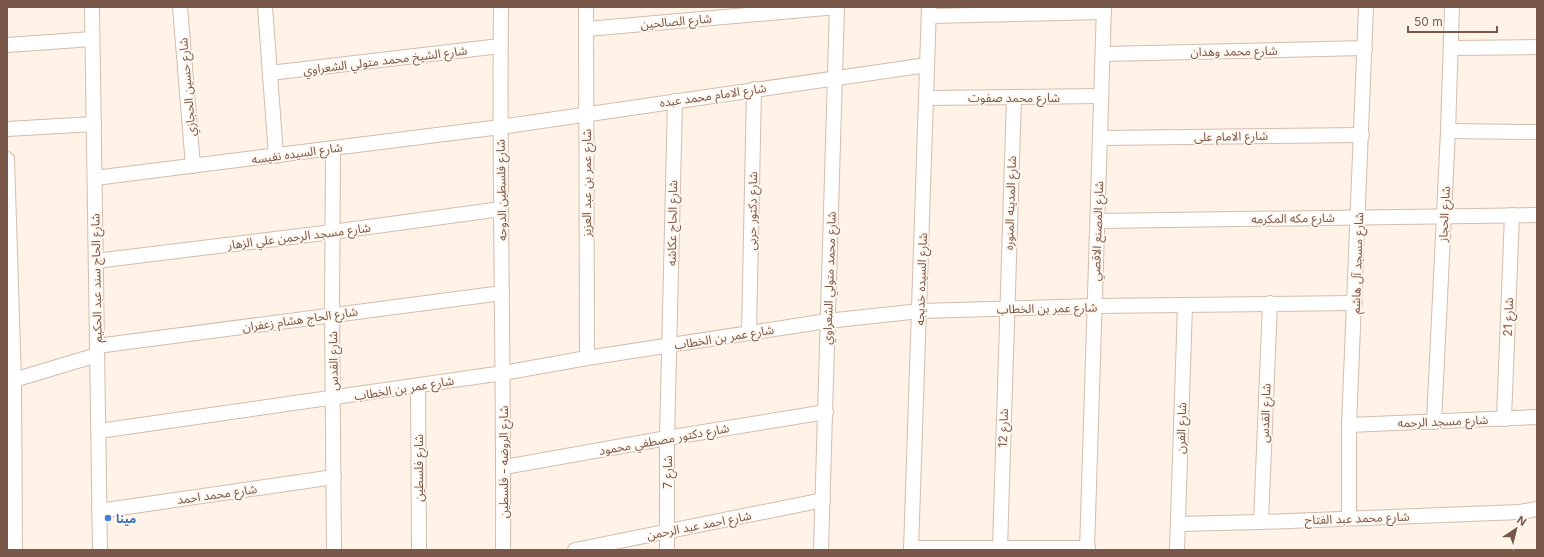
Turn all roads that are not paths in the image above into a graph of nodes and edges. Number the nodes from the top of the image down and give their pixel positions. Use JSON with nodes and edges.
{"nodes":[{"id":1,"x":92,"y":7,"type":"edge"},
{"id":2,"x":180,"y":7,"type":"edge"},
{"id":3,"x":265,"y":7,"type":"edge"},
{"id":4,"x":501,"y":7,"type":"edge"},
{"id":5,"x":586,"y":7,"type":"edge"},
{"id":6,"x":837,"y":7,"type":"edge"},
{"id":7,"x":1366,"y":7,"type":"edge"},
{"id":8,"x":1452,"y":7,"type":"edge"},
{"id":9,"x":1017,"y":10,"type":"edge"},
{"id":10,"x":1104,"y":10,"type":"edge"},
{"id":11,"x":929,"y":12,"type":"edge"},
{"id":12,"x":587,"y":29,"type":"junction"},
{"id":13,"x":92,"y":39,"type":"junction"},
{"id":14,"x":7,"y":45,"type":"edge"},
{"id":15,"x":500,"y":46,"type":"junction"},
{"id":16,"x":1537,"y":47,"type":"edge"},
{"id":17,"x":1365,"y":48,"type":"junction"},
{"id":18,"x":1451,"y":48,"type":"junction"},
{"id":19,"x":1103,"y":54,"type":"junction"},
{"id":20,"x":927,"y":64,"type":"junction"},
{"id":21,"x":270,"y":73,"type":"junction"},
{"id":22,"x":834,"y":78,"type":"junction"},
{"id":23,"x":754,"y":89,"type":"junction"},
{"id":24,"x":1101,"y":96,"type":"junction"},
{"id":25,"x":1014,"y":97,"type":"junction"},
{"id":26,"x":926,"y":98,"type":"junction"},
{"id":27,"x":675,"y":101,"type":"junction"},
{"id":28,"x":586,"y":114,"type":"junction"},
{"id":29,"x":94,"y":124,"type":"junction"},
{"id":30,"x":500,"y":127,"type":"junction"},
{"id":31,"x":7,"y":129,"type":"edge"},
{"id":32,"x":1448,"y":131,"type":"junction"},
{"id":33,"x":1537,"y":132,"type":"edge"},
{"id":34,"x":1362,"y":134,"type":"junction"},
{"id":35,"x":1100,"y":138,"type":"junction"},
{"id":36,"x":333,"y":148,"type":"junction"},
{"id":37,"x":276,"y":156,"type":"junction"},
{"id":38,"x":7,"y":159,"type":"edge"},
{"id":39,"x":193,"y":166,"type":"junction"},
{"id":40,"x":95,"y":178,"type":"junction"},
{"id":41,"x":501,"y":209,"type":"junction"},
{"id":42,"x":1512,"y":215,"type":"junction"},
{"id":43,"x":1537,"y":215,"type":"edge"},
{"id":44,"x":1443,"y":216,"type":"junction"},
{"id":45,"x":1359,"y":217,"type":"junction"},
{"id":46,"x":1098,"y":221,"type":"junction"},
{"id":47,"x":332,"y":232,"type":"junction"},
{"id":48,"x":96,"y":261,"type":"junction"},
{"id":49,"x":502,"y":293,"type":"junction"},
{"id":50,"x":1355,"y":302,"type":"junction"},
{"id":51,"x":1270,"y":303,"type":"junction"},
{"id":52,"x":1185,"y":305,"type":"junction"},
{"id":53,"x":1094,"y":306,"type":"junction"},
{"id":54,"x":1006,"y":309,"type":"junction"},
{"id":55,"x":920,"y":311,"type":"junction"},
{"id":56,"x":332,"y":315,"type":"junction"},
{"id":57,"x":827,"y":321,"type":"junction"},
{"id":58,"x":749,"y":333,"type":"junction"},
{"id":59,"x":670,"y":346,"type":"junction"},
{"id":60,"x":97,"y":351,"type":"junction"},
{"id":61,"x":588,"y":358,"type":"junction"},
{"id":62,"x":503,"y":373,"type":"junction"},
{"id":63,"x":10,"y":381,"type":"edge"},
{"id":64,"x":418,"y":386,"type":"junction"},
{"id":65,"x":333,"y":398,"type":"junction"},
{"id":66,"x":826,"y":412,"type":"junction"},
{"id":67,"x":1537,"y":417,"type":"edge"},
{"id":68,"x":1504,"y":419,"type":"junction"},
{"id":69,"x":1434,"y":422,"type":"junction"},
{"id":70,"x":1349,"y":425,"type":"junction"},
{"id":71,"x":99,"y":431,"type":"junction"},
{"id":72,"x":667,"y":438,"type":"junction"},
{"id":73,"x":504,"y":467,"type":"junction"},
{"id":74,"x":334,"y":477,"type":"junction"},
{"id":75,"x":823,"y":500,"type":"junction"},
{"id":76,"x":11,"y":501,"type":"edge"},
{"id":77,"x":1537,"y":509,"type":"edge"},
{"id":78,"x":99,"y":511,"type":"junction"},
{"id":79,"x":1349,"y":518,"type":"junction"},
{"id":80,"x":1261,"y":522,"type":"junction"},
{"id":81,"x":1178,"y":524,"type":"junction"},
{"id":82,"x":667,"y":532,"type":"junction"},
{"id":83,"x":1000,"y":548,"type":"junction"},
{"id":84,"x":911,"y":549,"type":"edge"},
{"id":85,"x":1088,"y":549,"type":"edge"},
{"id":86,"x":15,"y":550,"type":"edge"},
{"id":87,"x":100,"y":550,"type":"edge"},
{"id":88,"x":334,"y":550,"type":"edge"},
{"id":89,"x":419,"y":550,"type":"edge"},
{"id":90,"x":503,"y":550,"type":"edge"},
{"id":91,"x":575,"y":550,"type":"edge"},
{"id":92,"x":667,"y":550,"type":"edge"},
{"id":93,"x":822,"y":550,"type":"edge"},
{"id":94,"x":1177,"y":550,"type":"edge"}],
"edges":[{"from":1,"to":13,"type":"street","name":"شارع الحاج سند عبد الحكيم"},
{"from":2,"to":39,"type":"street","name":"شارع حسين الحجازي"},
{"from":3,"to":21,"type":"street"},
{"from":4,"to":15,"type":"street","name":"شارع فلسطين الدوحه"},
{"from":5,"to":12,"type":"street","name":"شارع عمر بن عبد العزيز"},
{"from":6,"to":12,"type":"street","name":"شارع الصالحين"},
{"from":6,"to":22,"type":"street","name":"شارع محمد متولي الشعراوي"},
{"from":7,"to":17,"type":"street","name":"شارع مسجد آل هاشم"},
{"from":8,"to":18,"type":"street","name":"شارع الحجاز"},
{"from":9,"to":10,"type":"street"},
{"from":9,"to":11,"type":"street"},
{"from":10,"to":19,"type":"street","name":"شارع المصنع الاقصي"},
{"from":11,"to":20,"type":"street","name":"شارع السيده خديجه"},
{"from":12,"to":28,"type":"street","name":"شارع عمر بن عبد العزيز"},
{"from":13,"to":14,"type":"street"},
{"from":13,"to":29,"type":"street","name":"شارع الحاج سند عبد الحكيم"},
{"from":15,"to":21,"type":"street","name":"شارع الشيخ محمد متولي الشعراوي"},
{"from":15,"to":30,"type":"street","name":"شارع فلسطين الدوحه"},
{"from":16,"to":18,"type":"street"},
{"from":17,"to":19,"type":"street","name":"شارع محمد وهدان"},
{"from":17,"to":34,"type":"street","name":"شارع مسجد آل هاشم"},
{"from":18,"to":32,"type":"street","name":"شارع الحجاز"},
{"from":19,"to":24,"type":"street","name":"شارع المصنع الاقصي"},
{"from":20,"to":22,"type":"street","name":"شارع الامام محمد عبده"},
{"from":20,"to":26,"type":"street","name":"شارع السيده خديجه"},
{"from":21,"to":37,"type":"street"},
{"from":22,"to":23,"type":"street","name":"شارع الامام محمد عبده"},
{"from":22,"to":57,"type":"street","name":"شارع محمد متولي الشعراوي"},
{"from":23,"to":27,"type":"street","name":"شارع الامام محمد عبده"},
{"from":23,"to":58,"type":"street","name":"شارع دكتور حربى"},
{"from":24,"to":25,"type":"street","name":"شارع محمد صفوت"},
{"from":24,"to":35,"type":"street","name":"شارع المصنع الاقصي"},
{"from":25,"to":26,"type":"street","name":"شارع محمد صفوت"},
{"from":25,"to":54,"type":"street","name":"شارع المدينه المنوره"},
{"from":26,"to":55,"type":"street","name":"شارع السيده خديجه"},
{"from":27,"to":28,"type":"street","name":"شارع الامام محمد عبده"},
{"from":27,"to":59,"type":"street","name":"شارع الحاج عكاشه"},
{"from":28,"to":30,"type":"street","name":"شارع الامام محمد عبده"},
{"from":28,"to":61,"type":"street","name":"شارع عمر بن عبد العزيز"},
{"from":29,"to":31,"type":"street"},
{"from":29,"to":40,"type":"street","name":"شارع الحاج سند عبد الحكيم"},
{"from":30,"to":36,"type":"street","name":"شارع السيده نفيسه"},
{"from":30,"to":41,"type":"street","name":"شارع فلسطين الدوحه"},
{"from":32,"to":33,"type":"street"},
{"from":32,"to":44,"type":"street","name":"شارع الحجاز"},
{"from":34,"to":35,"type":"street","name":"شارع الامام على"},
{"from":34,"to":45,"type":"street","name":"شارع مسجد آل هاشم"},
{"from":35,"to":46,"type":"street","name":"شارع المصنع الاقصي"},
{"from":36,"to":37,"type":"street","name":"شارع السيده نفيسه"},
{"from":36,"to":47,"type":"street","name":"شارع القدس"},
{"from":37,"to":39,"type":"street","name":"شارع السيده نفيسه"},
{"from":38,"to":63,"type":"street"},
{"from":39,"to":40,"type":"street","name":"شارع السيده نفيسه"},
{"from":40,"to":48,"type":"street","name":"شارع الحاج سند عبد الحكيم"},
{"from":41,"to":47,"type":"street","name":"شارع مسجد الرحمن علي الزهار"},
{"from":41,"to":49,"type":"street","name":"شارع فلسطين الدوحه"},
{"from":42,"to":43,"type":"street","name":"شارع مكه المكرمه"},
{"from":42,"to":44,"type":"street","name":"شارع مكه المكرمه"},
{"from":42,"to":68,"type":"street","name":"شارع 21"},
{"from":44,"to":45,"type":"street","name":"شارع مكه المكرمه"},
{"from":44,"to":69,"type":"street","name":"شارع الحجاز"},
{"from":45,"to":46,"type":"street","name":"شارع مكه المكرمه"},
{"from":45,"to":50,"type":"street","name":"شارع مسجد آل هاشم"},
{"from":46,"to":53,"type":"street","name":"شارع المصنع الاقصي"},
{"from":47,"to":48,"type":"street","name":"شارع مسجد الرحمن علي الزهار"},
{"from":47,"to":56,"type":"street","name":"شارع القدس"},
{"from":48,"to":60,"type":"street","name":"شارع الحاج سند عبد الحكيم"},
{"from":49,"to":56,"type":"street","name":"شارع الحاج هشام زعفران"},
{"from":49,"to":62,"type":"street","name":"شارع فلسطين الدوحه"},
{"from":50,"to":51,"type":"street","name":"شارع عمر بن الخطاب"},
{"from":50,"to":70,"type":"street","name":"شارع مسجد آل هاشم"},
{"from":51,"to":52,"type":"street","name":"شارع عمر بن الخطاب"},
{"from":51,"to":80,"type":"street","name":"شارع القدس"},
{"from":52,"to":53,"type":"street","name":"شارع عمر بن الخطاب"},
{"from":52,"to":81,"type":"street","name":"شارع الفرن"},
{"from":53,"to":54,"type":"street","name":"شارع عمر بن الخطاب"},
{"from":53,"to":85,"type":"street","name":"شارع المصنع الاقصي"},
{"from":54,"to":55,"type":"street","name":"شارع عمر بن الخطاب"},
{"from":54,"to":83,"type":"street","name":"شارع 12"},
{"from":55,"to":57,"type":"street","name":"شارع عمر بن الخطاب"},
{"from":55,"to":84,"type":"street","name":"شارع السيده خديجه"},
{"from":56,"to":60,"type":"street","name":"شارع الحاج هشام زعفران"},
{"from":56,"to":65,"type":"street","name":"شارع القدس"},
{"from":57,"to":58,"type":"street","name":"شارع عمر بن الخطاب"},
{"from":57,"to":66,"type":"street","name":"شارع محمد متولي الشعراوي"},
{"from":58,"to":59,"type":"street","name":"شارع عمر بن الخطاب"},
{"from":59,"to":61,"type":"street","name":"شارع عمر بن الخطاب"},
{"from":59,"to":72,"type":"street","name":"شارع 7"},
{"from":60,"to":63,"type":"street","name":"شارع الحاج هشام زعفران"},
{"from":60,"to":71,"type":"street","name":"شارع الحاج سند عبد الحكيم"},
{"from":61,"to":62,"type":"street","name":"شارع عمر بن الخطاب"},
{"from":62,"to":64,"type":"street","name":"شارع عمر بن الخطاب"},
{"from":62,"to":73,"type":"street","name":"شارع الروضه - فلسطين"},
{"from":63,"to":76,"type":"street"},
{"from":64,"to":65,"type":"street","name":"شارع عمر بن الخطاب"},
{"from":64,"to":89,"type":"street","name":"شارع فلسطين"},
{"from":65,"to":71,"type":"street","name":"شارع عمر بن الخطاب"},
{"from":65,"to":74,"type":"street","name":"شارع القدس"},
{"from":66,"to":72,"type":"street","name":"شارع دكتور مصطفي محمود"},
{"from":66,"to":75,"type":"street","name":"شارع محمد متولي الشعراوي"},
{"from":67,"to":68,"type":"street","name":"شارع مسجد الرحمه"},
{"from":68,"to":69,"type":"street","name":"شارع مسجد الرحمه"},
{"from":69,"to":70,"type":"street","name":"شارع مسجد الرحمه"},
{"from":70,"to":79,"type":"street","name":"شارع مسجد آل هاشم"},
{"from":71,"to":78,"type":"street","name":"شارع الحاج سند عبد الحكيم"},
{"from":72,"to":73,"type":"street","name":"شارع دكتور مصطفي محمود"},
{"from":72,"to":82,"type":"street","name":"شارع 7"},
{"from":73,"to":90,"type":"street","name":"شارع الروضه - فلسطين"},
{"from":74,"to":78,"type":"street","name":"شارع محمد احمد"},
{"from":74,"to":88,"type":"street","name":"شارع القدس"},
{"from":75,"to":82,"type":"street","name":"شارع احمد عبد الرحمن"},
{"from":75,"to":93,"type":"street","name":"شارع محمد متولي الشعراوي"},
{"from":76,"to":86,"type":"street"},
{"from":77,"to":79,"type":"street","name":"شارع محمد عبد الفتاح"},
{"from":78,"to":87,"type":"street","name":"شارع الحاج سند عبد الحكيم"},
{"from":79,"to":80,"type":"street","name":"شارع محمد عبد الفتاح"},
{"from":80,"to":81,"type":"street","name":"شارع محمد عبد الفتاح"},
{"from":81,"to":94,"type":"street","name":"شارع الفرن"},
{"from":82,"to":91,"type":"street","name":"شارع احمد عبد الرحمن"},
{"from":82,"to":92,"type":"street","name":"شارع 7"},
{"from":83,"to":84,"type":"street"},
{"from":83,"to":85,"type":"street"}]}
